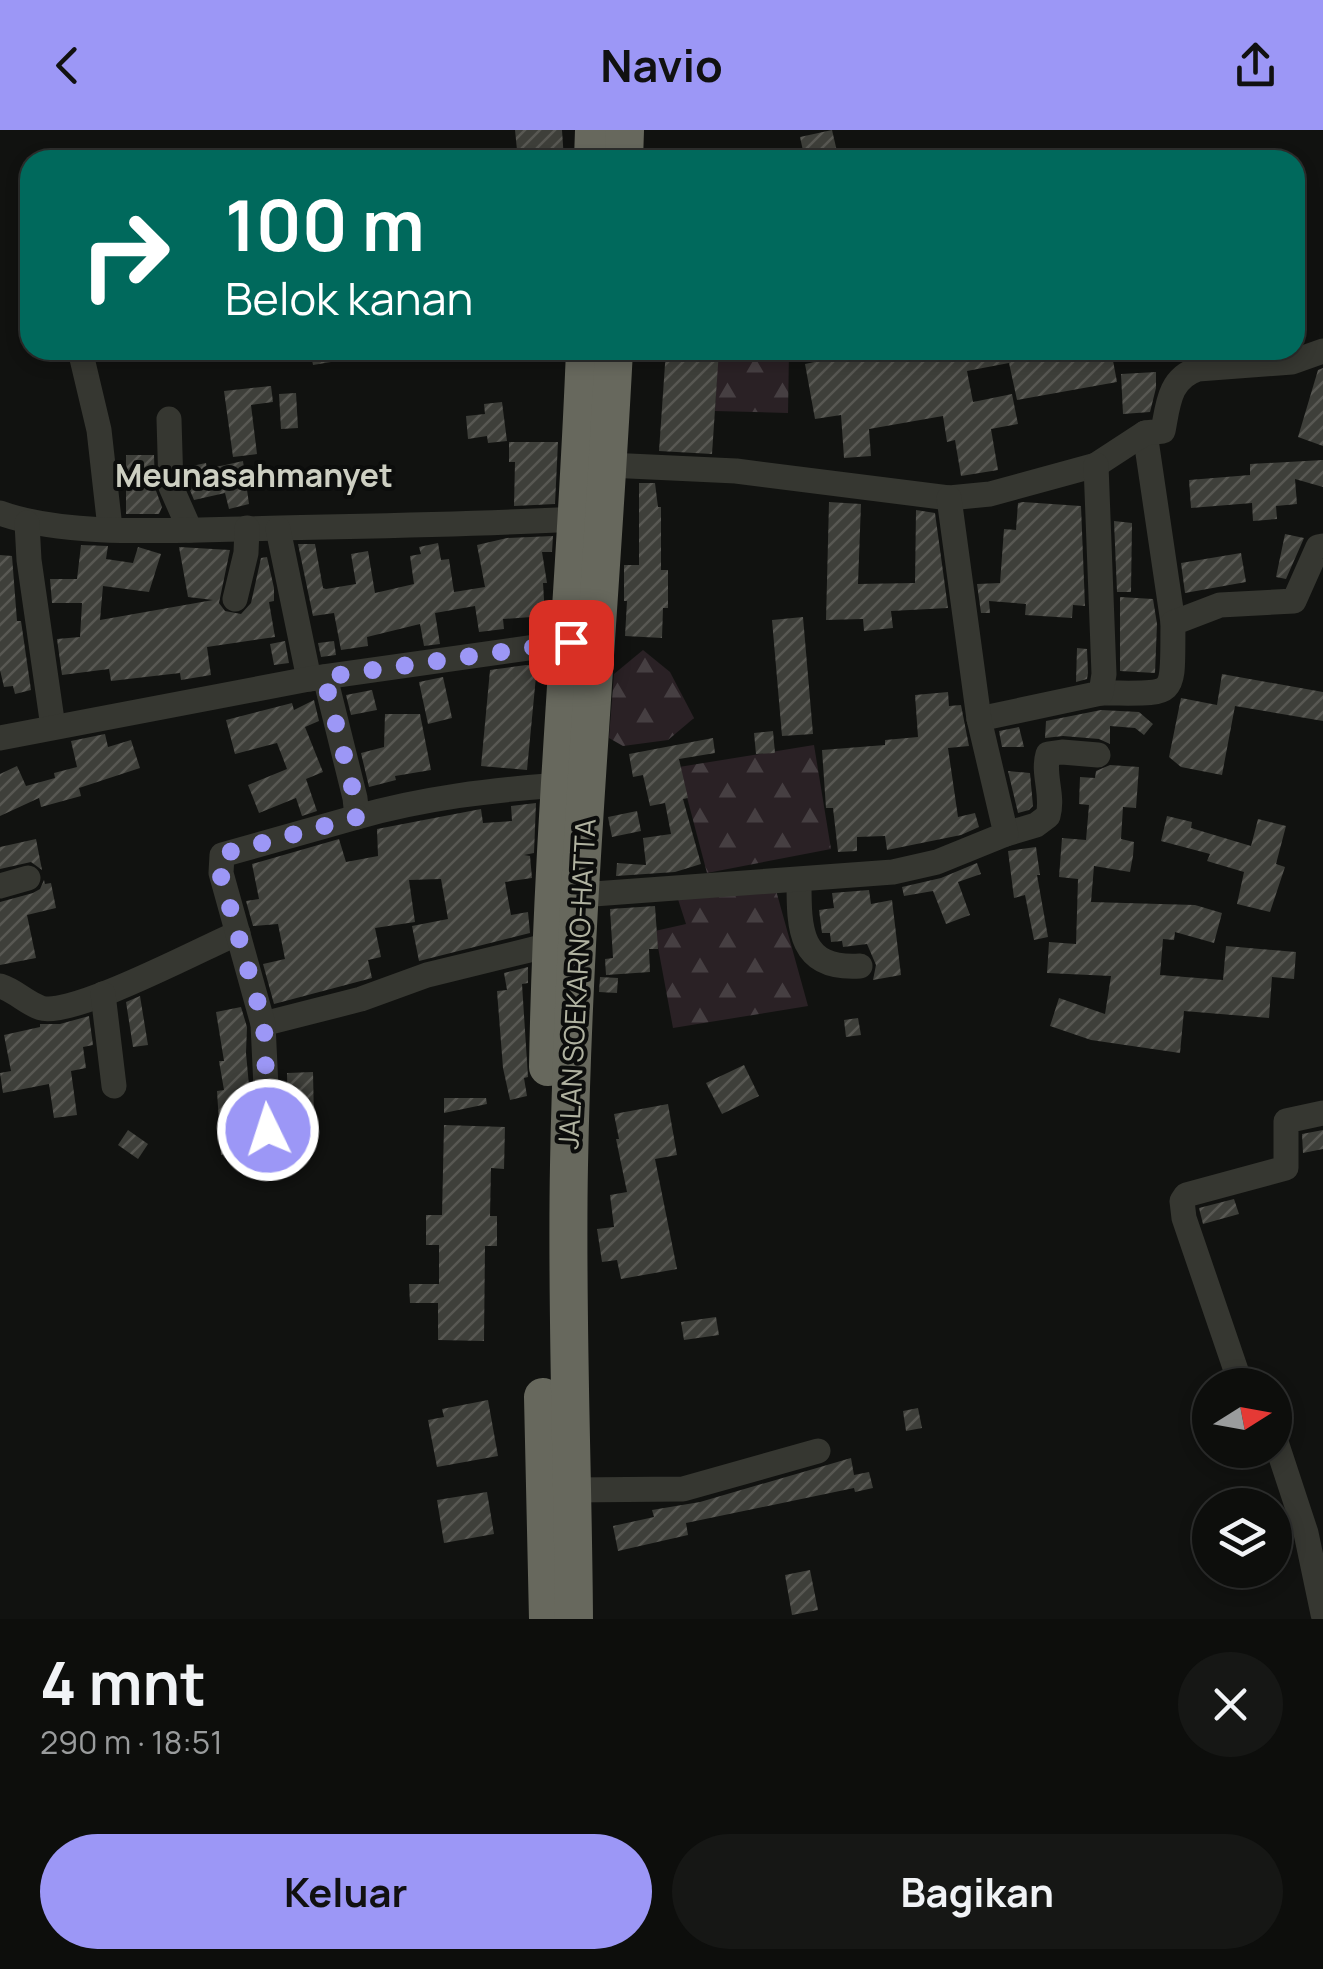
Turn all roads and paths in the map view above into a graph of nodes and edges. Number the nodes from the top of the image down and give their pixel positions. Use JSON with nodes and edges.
{"nodes":[{"id":1,"x":82,"y":360,"type":"edge"},
{"id":2,"x":585,"y":360,"type":"edge"},
{"id":3,"x":613,"y":360,"type":"edge"},
{"id":4,"x":1298,"y":360,"type":"edge"},
{"id":5,"x":169,"y":420,"type":"dead end"},
{"id":6,"x":1145,"y":433,"type":"junction"},
{"id":7,"x":608,"y":465,"type":"junction"},
{"id":8,"x":1096,"y":465,"type":"junction"},
{"id":9,"x":950,"y":498,"type":"junction"},
{"id":10,"x":0,"y":513,"type":"edge"},
{"id":11,"x":578,"y":518,"type":"junction"},
{"id":12,"x":27,"y":523,"type":"junction"},
{"id":13,"x":110,"y":528,"type":"junction"},
{"id":14,"x":247,"y":528,"type":"junction"},
{"id":15,"x":278,"y":528,"type":"junction"},
{"id":16,"x":190,"y":530,"type":"junction"},
{"id":17,"x":1323,"y":546,"type":"edge"},
{"id":18,"x":235,"y":600,"type":"dead end"},
{"id":19,"x":580,"y":621,"type":"junction"},
{"id":20,"x":1173,"y":622,"type":"junction"},
{"id":21,"x":312,"y":673,"type":"junction"},
{"id":22,"x":1101,"y":694,"type":"junction"},
{"id":23,"x":51,"y":718,"type":"junction"},
{"id":24,"x":980,"y":719,"type":"junction"},
{"id":25,"x":0,"y":738,"type":"edge"},
{"id":26,"x":1098,"y":755,"type":"dead end"},
{"id":27,"x":560,"y":785,"type":"junction"},
{"id":28,"x":357,"y":817,"type":"junction"},
{"id":29,"x":1006,"y":834,"type":"junction"},
{"id":30,"x":28,"y":878,"type":"dead end"},
{"id":31,"x":800,"y":881,"type":"junction"},
{"id":32,"x":0,"y":886,"type":"edge"},
{"id":33,"x":580,"y":894,"type":"junction"},
{"id":34,"x":238,"y":933,"type":"junction"},
{"id":35,"x":550,"y":945,"type":"junction"},
{"id":36,"x":860,"y":966,"type":"dead end"},
{"id":37,"x":0,"y":986,"type":"edge"},
{"id":38,"x":103,"y":994,"type":"junction"},
{"id":39,"x":264,"y":1024,"type":"junction"},
{"id":40,"x":114,"y":1086,"type":"dead end"},
{"id":41,"x":1323,"y":1113,"type":"edge"},
{"id":42,"x":268,"y":1130,"type":"dead end"},
{"id":43,"x":1235,"y":1368,"type":"edge"},
{"id":44,"x":818,"y":1452,"type":"dead end"},
{"id":45,"x":1285,"y":1468,"type":"edge"},
{"id":46,"x":572,"y":1490,"type":"junction"},
{"id":47,"x":556,"y":1592,"type":"edge"},
{"id":48,"x":1323,"y":1614,"type":"edge"},
{"id":49,"x":574,"y":1619,"type":"edge"}],
"edges":[{"from":1,"to":13,"type":"street"},
{"from":2,"to":11,"type":"highway","name":"JALAN SOEKARNO-HATTA"},
{"from":3,"to":7,"type":"highway","name":"JALAN SOEKARNO-HATTA"},
{"from":4,"to":6,"type":"street"},
{"from":5,"to":16,"type":"street"},
{"from":6,"to":8,"type":"street"},
{"from":6,"to":20,"type":"street"},
{"from":7,"to":9,"type":"street"},
{"from":7,"to":19,"type":"highway","name":"JALAN SOEKARNO-HATTA"},
{"from":8,"to":9,"type":"street"},
{"from":8,"to":22,"type":"street"},
{"from":9,"to":24,"type":"street"},
{"from":10,"to":12,"type":"street"},
{"from":11,"to":15,"type":"street"},
{"from":11,"to":19,"type":"highway","name":"JALAN SOEKARNO-HATTA"},
{"from":12,"to":13,"type":"street"},
{"from":12,"to":23,"type":"street"},
{"from":13,"to":16,"type":"street"},
{"from":14,"to":15,"type":"street"},
{"from":14,"to":16,"type":"street"},
{"from":14,"to":18,"type":"street"},
{"from":15,"to":21,"type":"street"},
{"from":17,"to":20,"type":"street"},
{"from":19,"to":21,"type":"street"},
{"from":19,"to":27,"type":"highway","name":"JALAN SOEKARNO-HATTA"},
{"from":19,"to":33,"type":"highway","name":"JALAN SOEKARNO-HATTA"},
{"from":20,"to":22,"type":"street"},
{"from":21,"to":23,"type":"street"},
{"from":21,"to":28,"type":"street"},
{"from":22,"to":24,"type":"street"},
{"from":23,"to":25,"type":"street"},
{"from":24,"to":29,"type":"street"},
{"from":26,"to":29,"type":"street"},
{"from":27,"to":28,"type":"street"},
{"from":27,"to":35,"type":"highway","name":"JALAN SOEKARNO-HATTA"},
{"from":28,"to":34,"type":"street"},
{"from":29,"to":31,"type":"street"},
{"from":30,"to":32,"type":"street"},
{"from":31,"to":33,"type":"street"},
{"from":31,"to":36,"type":"street"},
{"from":33,"to":46,"type":"highway","name":"JALAN SOEKARNO-HATTA"},
{"from":34,"to":38,"type":"street"},
{"from":34,"to":39,"type":"street"},
{"from":35,"to":39,"type":"street"},
{"from":35,"to":47,"type":"highway","name":"JALAN SOEKARNO-HATTA"},
{"from":37,"to":38,"type":"street"},
{"from":38,"to":40,"type":"street"},
{"from":39,"to":42,"type":"street"},
{"from":41,"to":43,"type":"street"},
{"from":44,"to":46,"type":"street"},
{"from":45,"to":48,"type":"street"},
{"from":46,"to":47,"type":"highway","name":"JALAN SOEKARNO-HATTA"},
{"from":47,"to":49,"type":"highway","name":"JALAN SOEKARNO-HATTA"}]}
